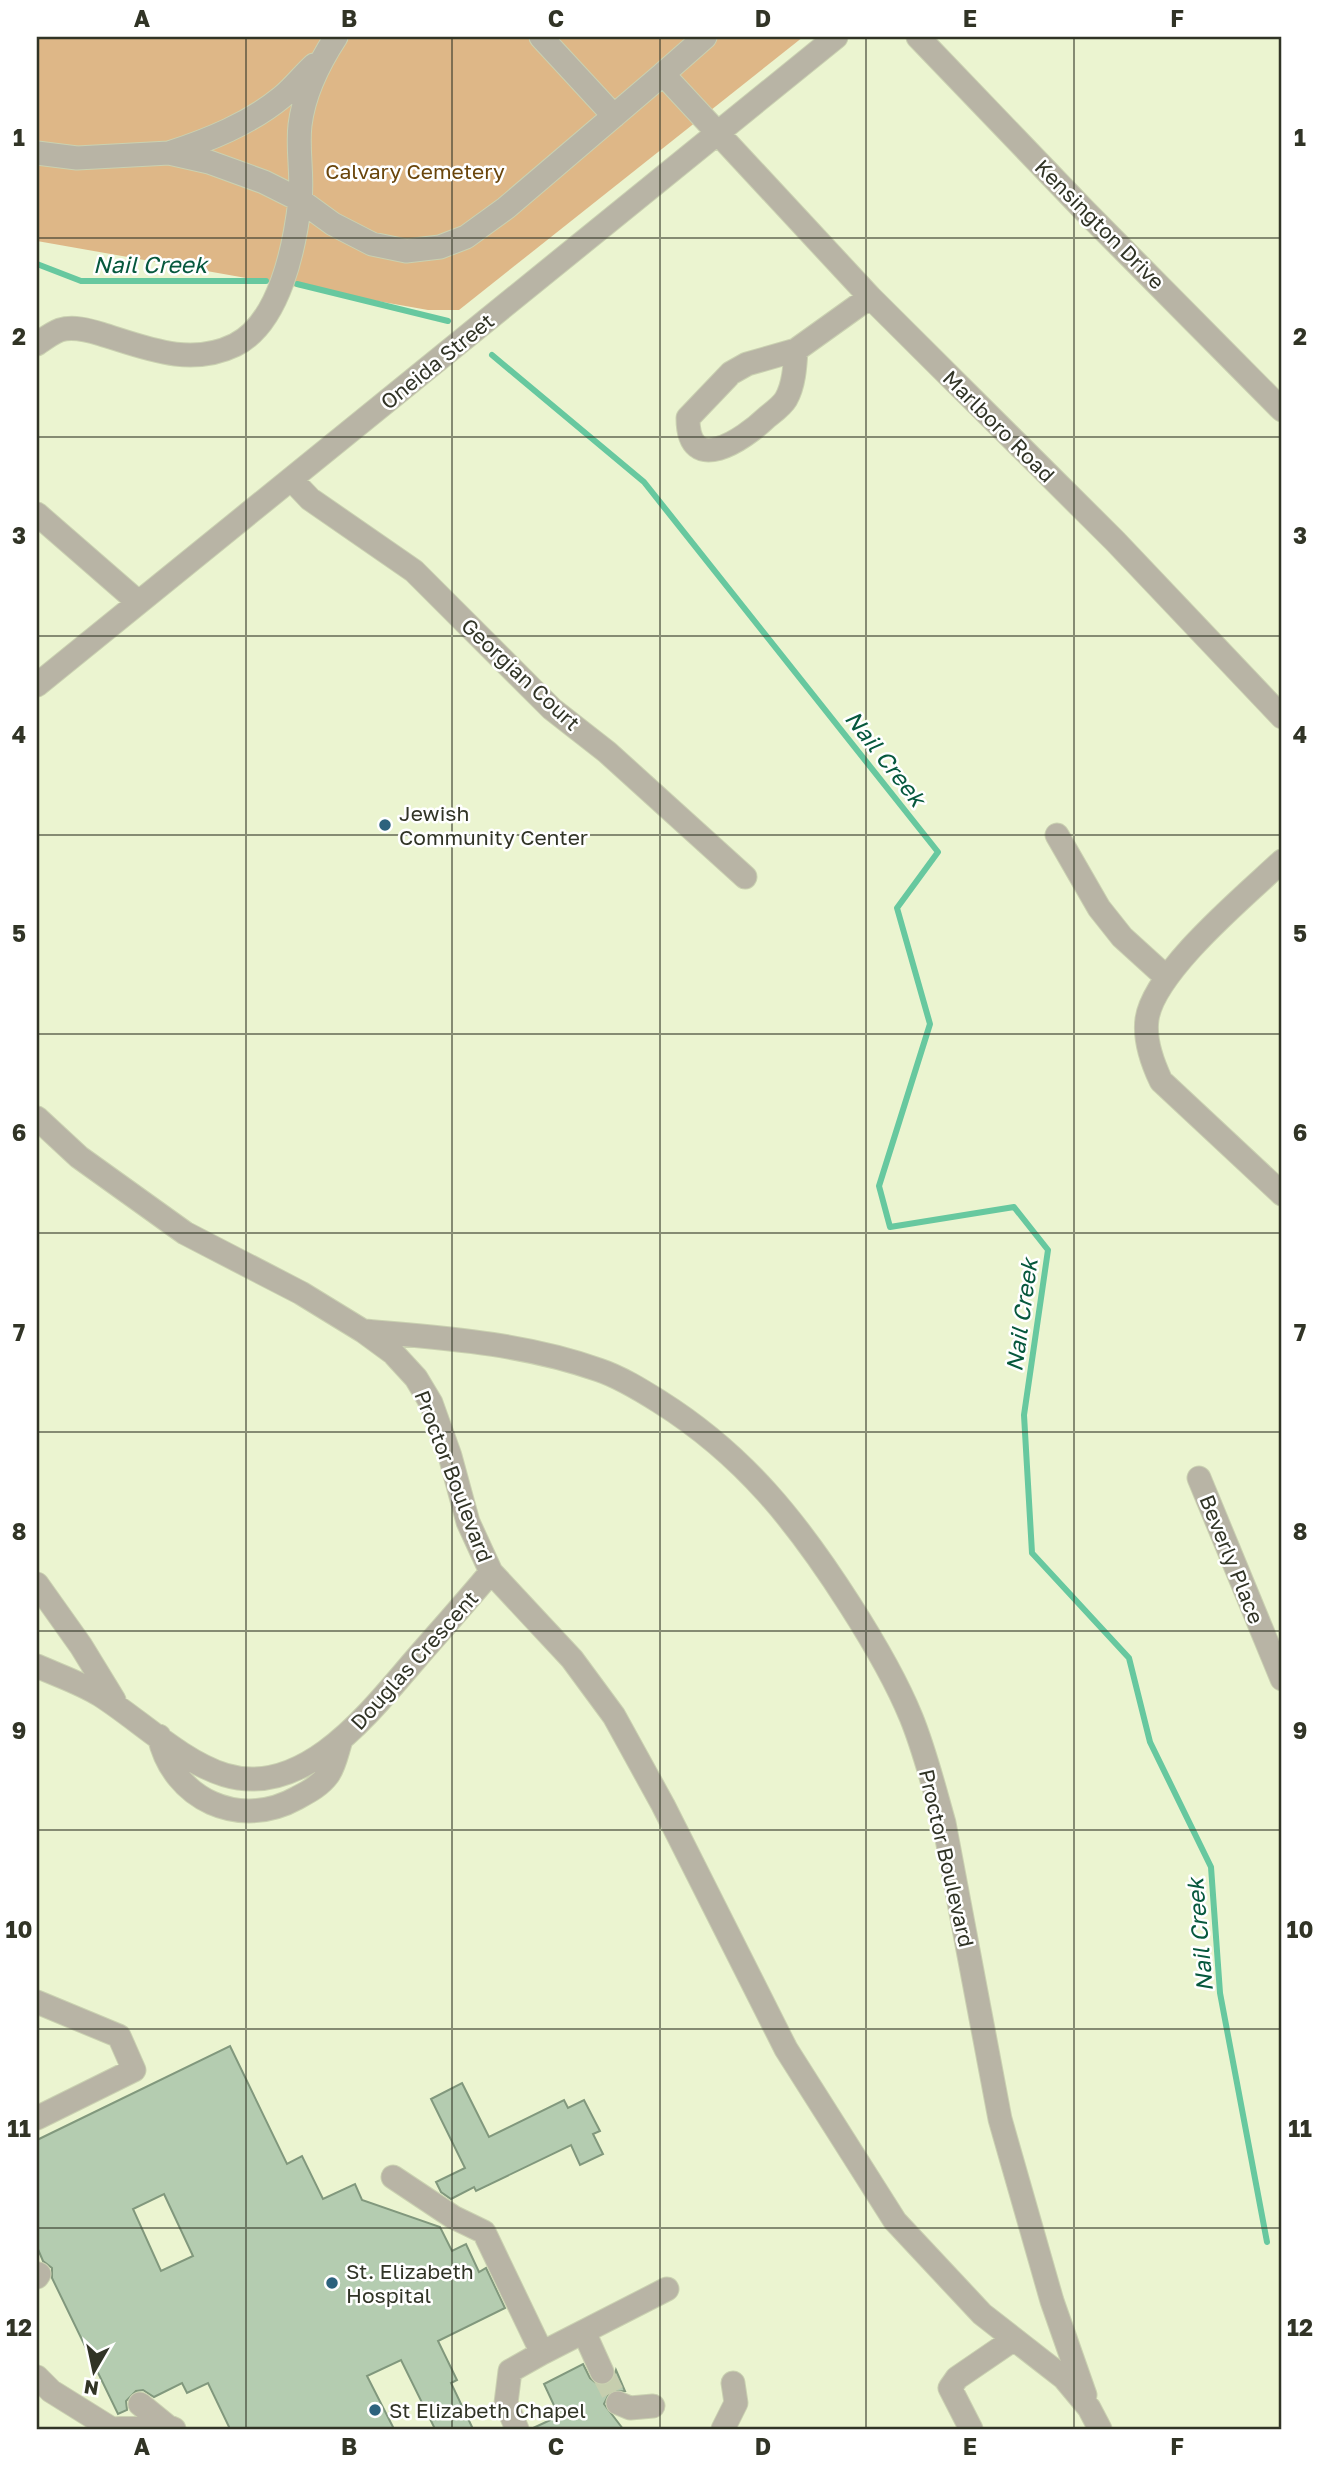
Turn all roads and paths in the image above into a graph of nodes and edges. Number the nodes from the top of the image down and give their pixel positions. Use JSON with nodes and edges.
{"nodes":[{"id":1,"x":336,"y":37,"type":"edge"},
{"id":2,"x":541,"y":37,"type":"edge"},
{"id":3,"x":705,"y":37,"type":"edge"},
{"id":4,"x":836,"y":37,"type":"edge"},
{"id":5,"x":918,"y":37,"type":"edge"},
{"id":6,"x":322,"y":58,"type":"junction"},
{"id":7,"x":663,"y":74,"type":"junction"},
{"id":8,"x":614,"y":116,"type":"junction"},
{"id":9,"x":717,"y":135,"type":"junction"},
{"id":10,"x":37,"y":153,"type":"edge"},
{"id":11,"x":169,"y":153,"type":"junction"},
{"id":12,"x":300,"y":200,"type":"junction"},
{"id":13,"x":870,"y":297,"type":"junction"},
{"id":14,"x":37,"y":344,"type":"edge"},
{"id":15,"x":796,"y":350,"type":"junction"},
{"id":16,"x":1282,"y":410,"type":"edge"},
{"id":17,"x":291,"y":479,"type":"junction"},
{"id":18,"x":37,"y":514,"type":"edge"},
{"id":19,"x":138,"y":602,"type":"junction"},
{"id":20,"x":37,"y":685,"type":"edge"},
{"id":21,"x":1282,"y":717,"type":"edge"},
{"id":22,"x":1057,"y":835,"type":"dead end"},
{"id":23,"x":1282,"y":862,"type":"edge"},
{"id":24,"x":746,"y":877,"type":"dead end"},
{"id":25,"x":1167,"y":977,"type":"junction"},
{"id":26,"x":37,"y":1118,"type":"edge"},
{"id":27,"x":1282,"y":1195,"type":"edge"},
{"id":28,"x":363,"y":1331,"type":"junction"},
{"id":29,"x":1199,"y":1478,"type":"dead end"},
{"id":30,"x":491,"y":1572,"type":"junction"},
{"id":31,"x":37,"y":1584,"type":"edge"},
{"id":32,"x":37,"y":1666,"type":"edge"},
{"id":33,"x":1282,"y":1679,"type":"edge"},
{"id":34,"x":120,"y":1709,"type":"junction"},
{"id":35,"x":159,"y":1735,"type":"junction"},
{"id":36,"x":341,"y":1740,"type":"junction"},
{"id":37,"x":37,"y":2002,"type":"edge"},
{"id":38,"x":37,"y":2118,"type":"edge"},
{"id":39,"x":393,"y":2177,"type":"dead end"},
{"id":40,"x":667,"y":2290,"type":"dead end"},
{"id":41,"x":584,"y":2332,"type":"junction"},
{"id":42,"x":1013,"y":2339,"type":"junction"},
{"id":43,"x":542,"y":2353,"type":"junction"},
{"id":44,"x":602,"y":2372,"type":"tunnel mouth"},
{"id":45,"x":37,"y":2377,"type":"edge"},
{"id":46,"x":733,"y":2383,"type":"dead end"},
{"id":47,"x":618,"y":2403,"type":"dead end"},
{"id":48,"x":140,"y":2404,"type":"dead end"},
{"id":49,"x":653,"y":2406,"type":"dead end"},
{"id":50,"x":1089,"y":2408,"type":"junction"},
{"id":51,"x":171,"y":2428,"type":"edge"},
{"id":52,"x":144,"y":2429,"type":"edge"},
{"id":53,"x":517,"y":2429,"type":"edge"},
{"id":54,"x":723,"y":2429,"type":"edge"},
{"id":55,"x":971,"y":2429,"type":"edge"},
{"id":56,"x":1100,"y":2429,"type":"edge"}],
"edges":[{"from":1,"to":6,"type":"street"},
{"from":2,"to":8,"type":"street"},
{"from":3,"to":7,"type":"street"},
{"from":4,"to":9,"type":"street","name":"Oneida Street"},
{"from":5,"to":16,"type":"street","name":"Kensington Drive"},
{"from":6,"to":11,"type":"street"},
{"from":6,"to":12,"type":"street"},
{"from":7,"to":8,"type":"street"},
{"from":7,"to":9,"type":"street","name":"Marlboro Road"},
{"from":8,"to":12,"type":"street"},
{"from":9,"to":13,"type":"street","name":"Marlboro Road"},
{"from":9,"to":17,"type":"street","name":"Oneida Street"},
{"from":10,"to":11,"type":"street"},
{"from":11,"to":12,"type":"street"},
{"from":12,"to":14,"type":"street"},
{"from":13,"to":15,"type":"street"},
{"from":13,"to":21,"type":"street","name":"Marlboro Road"},
{"from":15,"to":15,"type":"street"},
{"from":17,"to":19,"type":"street","name":"Oneida Street"},
{"from":17,"to":24,"type":"street","name":"Georgian Court"},
{"from":18,"to":19,"type":"street"},
{"from":19,"to":20,"type":"street","name":"Oneida Street"},
{"from":22,"to":25,"type":"street"},
{"from":23,"to":25,"type":"street"},
{"from":25,"to":27,"type":"street"},
{"from":26,"to":28,"type":"street","name":"Proctor Boulevard"},
{"from":28,"to":30,"type":"street","name":"Proctor Boulevard"},
{"from":28,"to":50,"type":"street","name":"Proctor Boulevard"},
{"from":29,"to":33,"type":"street","name":"Beverly Place"},
{"from":30,"to":36,"type":"street","name":"Douglas Crescent"},
{"from":30,"to":42,"type":"street","name":"Proctor Boulevard"},
{"from":31,"to":34,"type":"street"},
{"from":32,"to":34,"type":"street","name":"Douglas Crescent"},
{"from":34,"to":35,"type":"street","name":"Douglas Crescent"},
{"from":35,"to":36,"type":"street","name":"Douglas Crescent"},
{"from":35,"to":36,"type":"street"},
{"from":37,"to":38,"type":"street"},
{"from":39,"to":43,"type":"street"},
{"from":40,"to":41,"type":"street"},
{"from":41,"to":43,"type":"street"},
{"from":41,"to":44,"type":"street"},
{"from":42,"to":50,"type":"street","name":"Proctor Boulevard"},
{"from":42,"to":55,"type":"street"},
{"from":43,"to":53,"type":"street"},
{"from":45,"to":52,"type":"street"},
{"from":46,"to":54,"type":"street"},
{"from":47,"to":49,"type":"street"},
{"from":48,"to":51,"type":"street"},
{"from":50,"to":56,"type":"street","name":"Proctor Boulevard"},
{"from":51,"to":52,"type":"street"}]}
